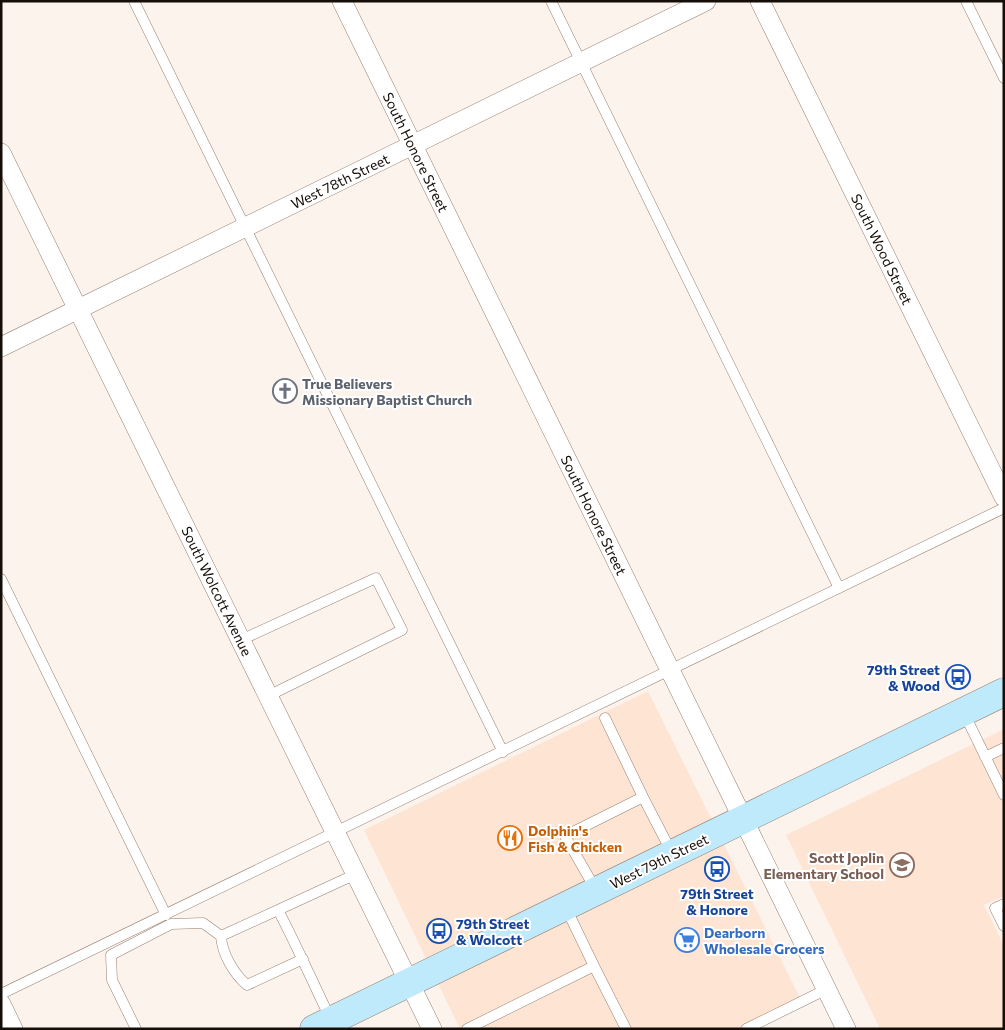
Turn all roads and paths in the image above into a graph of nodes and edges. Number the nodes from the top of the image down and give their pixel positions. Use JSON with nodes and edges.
{"nodes":[{"id":1,"x":134,"y":1,"type":"edge"},
{"id":2,"x":342,"y":1,"type":"edge"},
{"id":3,"x":551,"y":1,"type":"edge"},
{"id":4,"x":706,"y":1,"type":"edge"},
{"id":5,"x":760,"y":1,"type":"edge"},
{"id":6,"x":966,"y":1,"type":"edge"},
{"id":7,"x":581,"y":63,"type":"junction"},
{"id":8,"x":1004,"y":78,"type":"edge"},
{"id":9,"x":412,"y":145,"type":"junction"},
{"id":10,"x":1,"y":153,"type":"edge"},
{"id":11,"x":245,"y":227,"type":"junction"},
{"id":12,"x":78,"y":309,"type":"junction"},
{"id":13,"x":1,"y":347,"type":"edge"},
{"id":14,"x":1004,"y":497,"type":"edge"},
{"id":15,"x":1004,"y":508,"type":"edge"},
{"id":16,"x":1,"y":578,"type":"edge"},
{"id":17,"x":839,"y":588,"type":"junction"},
{"id":18,"x":241,"y":640,"type":"junction"},
{"id":19,"x":670,"y":670,"type":"junction"},
{"id":20,"x":1004,"y":692,"type":"edge"},
{"id":21,"x":268,"y":696,"type":"junction"},
{"id":22,"x":964,"y":712,"type":"junction"},
{"id":23,"x":605,"y":718,"type":"dead end"},
{"id":24,"x":1004,"y":748,"type":"edge"},
{"id":25,"x":503,"y":752,"type":"junction"},
{"id":26,"x":985,"y":757,"type":"junction"},
{"id":27,"x":1004,"y":795,"type":"edge"},
{"id":28,"x":643,"y":797,"type":"junction"},
{"id":29,"x":743,"y":820,"type":"junction"},
{"id":30,"x":336,"y":833,"type":"junction"},
{"id":31,"x":672,"y":854,"type":"junction"},
{"id":32,"x":356,"y":874,"type":"junction"},
{"id":33,"x":597,"y":891,"type":"junction"},
{"id":34,"x":1004,"y":904,"type":"edge"},
{"id":35,"x":565,"y":906,"type":"junction"},
{"id":36,"x":278,"y":910,"type":"junction"},
{"id":37,"x":166,"y":915,"type":"junction"},
{"id":38,"x":1004,"y":926,"type":"edge"},
{"id":39,"x":222,"y":936,"type":"junction"},
{"id":40,"x":302,"y":959,"type":"junction"},
{"id":41,"x":594,"y":966,"type":"junction"},
{"id":42,"x":409,"y":982,"type":"junction"},
{"id":43,"x":827,"y":990,"type":"junction"},
{"id":44,"x":1,"y":994,"type":"edge"},
{"id":45,"x":1,"y":1004,"type":"edge"},
{"id":46,"x":322,"y":1025,"type":"edge"},
{"id":47,"x":13,"y":1029,"type":"edge"},
{"id":48,"x":136,"y":1029,"type":"edge"},
{"id":49,"x":432,"y":1029,"type":"edge"},
{"id":50,"x":468,"y":1029,"type":"edge"},
{"id":51,"x":626,"y":1029,"type":"edge"},
{"id":52,"x":746,"y":1029,"type":"edge"},
{"id":53,"x":846,"y":1029,"type":"edge"}],
"edges":[{"from":1,"to":11,"type":"lane"},
{"from":2,"to":9,"type":"street","name":"South Honore Street"},
{"from":3,"to":7,"type":"lane"},
{"from":4,"to":7,"type":"street","name":"West 78th Street"},
{"from":5,"to":14,"type":"street","name":"South Wood Street"},
{"from":6,"to":8,"type":"lane"},
{"from":7,"to":9,"type":"street","name":"West 78th Street"},
{"from":7,"to":17,"type":"lane"},
{"from":9,"to":11,"type":"street","name":"West 78th Street"},
{"from":9,"to":19,"type":"street","name":"South Honore Street"},
{"from":10,"to":12,"type":"street","name":"South Wolcott Avenue"},
{"from":11,"to":12,"type":"street","name":"West 78th Street"},
{"from":11,"to":25,"type":"lane"},
{"from":12,"to":13,"type":"street","name":"West 78th Street"},
{"from":12,"to":18,"type":"street","name":"South Wolcott Avenue"},
{"from":15,"to":17,"type":"lane"},
{"from":16,"to":37,"type":"lane"},
{"from":17,"to":19,"type":"lane"},
{"from":18,"to":21,"type":"street","name":"South Wolcott Avenue"},
{"from":18,"to":21,"type":"lane"},
{"from":19,"to":25,"type":"lane"},
{"from":19,"to":29,"type":"street","name":"South Honore Street"},
{"from":20,"to":22,"type":"main road","name":"West 79th Street"},
{"from":21,"to":30,"type":"street","name":"South Wolcott Avenue"},
{"from":22,"to":26,"type":"lane"},
{"from":22,"to":29,"type":"main road","name":"West 79th Street"},
{"from":23,"to":28,"type":"lane"},
{"from":24,"to":26,"type":"lane"},
{"from":25,"to":30,"type":"lane"},
{"from":26,"to":27,"type":"lane"},
{"from":28,"to":31,"type":"lane"},
{"from":28,"to":33,"type":"lane"},
{"from":29,"to":31,"type":"main road","name":"West 79th Street"},
{"from":29,"to":43,"type":"street","name":"South Honore Street"},
{"from":30,"to":32,"type":"street","name":"South Wolcott Avenue"},
{"from":30,"to":37,"type":"lane"},
{"from":31,"to":33,"type":"main road","name":"West 79th Street"},
{"from":32,"to":36,"type":"lane"},
{"from":32,"to":42,"type":"street","name":"South Wolcott Avenue"},
{"from":33,"to":35,"type":"main road","name":"West 79th Street"},
{"from":34,"to":38,"type":"lane"},
{"from":35,"to":41,"type":"lane"},
{"from":35,"to":42,"type":"main road","name":"West 79th Street"},
{"from":36,"to":39,"type":"lane"},
{"from":36,"to":40,"type":"lane"},
{"from":37,"to":44,"type":"lane"},
{"from":39,"to":40,"type":"lane"},
{"from":39,"to":48,"type":"lane"},
{"from":40,"to":46,"type":"lane"},
{"from":41,"to":50,"type":"lane"},
{"from":41,"to":51,"type":"lane"},
{"from":42,"to":46,"type":"main road","name":"West 79th Street"},
{"from":42,"to":49,"type":"street","name":"South Wolcott Avenue"},
{"from":43,"to":52,"type":"lane"},
{"from":43,"to":53,"type":"street","name":"South Honore Street"},
{"from":45,"to":47,"type":"street"}]}
